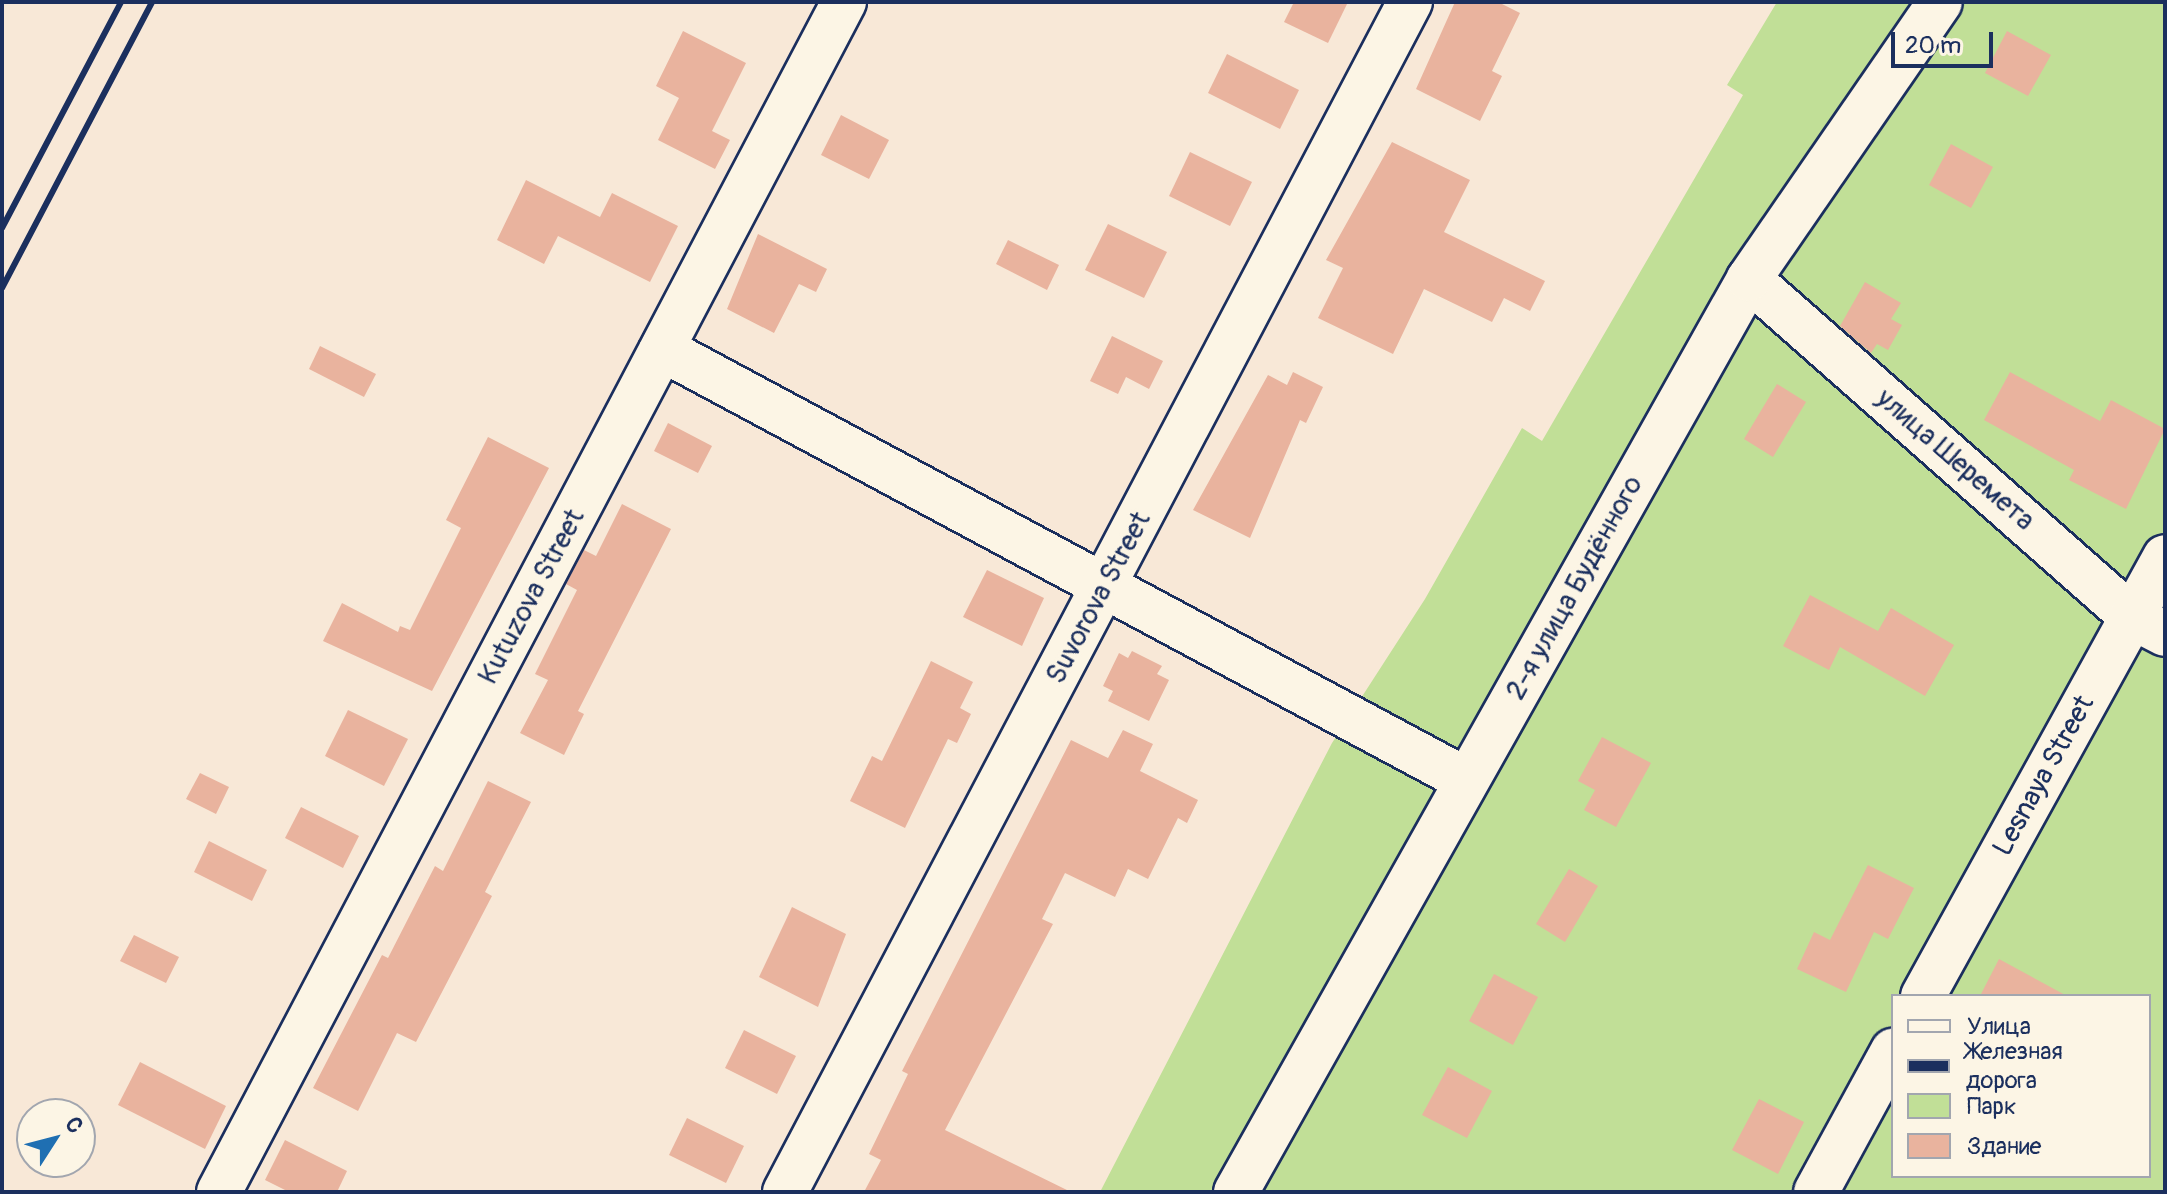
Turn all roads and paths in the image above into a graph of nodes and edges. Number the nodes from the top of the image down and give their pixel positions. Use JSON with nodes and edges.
{"nodes":[{"id":1,"x":844,"y":2,"type":"edge"},
{"id":2,"x":1410,"y":2,"type":"edge"},
{"id":3,"x":1940,"y":2,"type":"edge"},
{"id":4,"x":1749,"y":279,"type":"junction"},
{"id":5,"x":662,"y":349,"type":"junction"},
{"id":6,"x":2165,"y":557,"type":"edge"},
{"id":7,"x":1104,"y":590,"type":"junction"},
{"id":8,"x":2149,"y":625,"type":"edge"},
{"id":9,"x":1466,"y":780,"type":"junction"},
{"id":10,"x":1924,"y":994,"type":"edge"},
{"id":11,"x":1891,"y":1055,"type":"edge"},
{"id":12,"x":219,"y":1192,"type":"edge"},
{"id":13,"x":785,"y":1192,"type":"edge"},
{"id":14,"x":1236,"y":1192,"type":"edge"},
{"id":15,"x":1816,"y":1192,"type":"edge"}],
"edges":[{"from":1,"to":5,"type":"street","name":"Kutuzova Street"},
{"from":2,"to":7,"type":"street","name":"Suvorova Street"},
{"from":3,"to":4,"type":"street","name":"2-я улица Будённого"},
{"from":4,"to":8,"type":"street","name":"улица Шеремета"},
{"from":4,"to":9,"type":"street","name":"2-я улица Будённого"},
{"from":5,"to":7,"type":"street"},
{"from":5,"to":12,"type":"street","name":"Kutuzova Street"},
{"from":6,"to":8,"type":"street","name":"Lesnaya Street"},
{"from":7,"to":9,"type":"street"},
{"from":7,"to":13,"type":"street","name":"Suvorova Street"},
{"from":8,"to":10,"type":"street","name":"Lesnaya Street"},
{"from":9,"to":14,"type":"street","name":"2-я улица Будённого"},
{"from":11,"to":15,"type":"street"}]}
